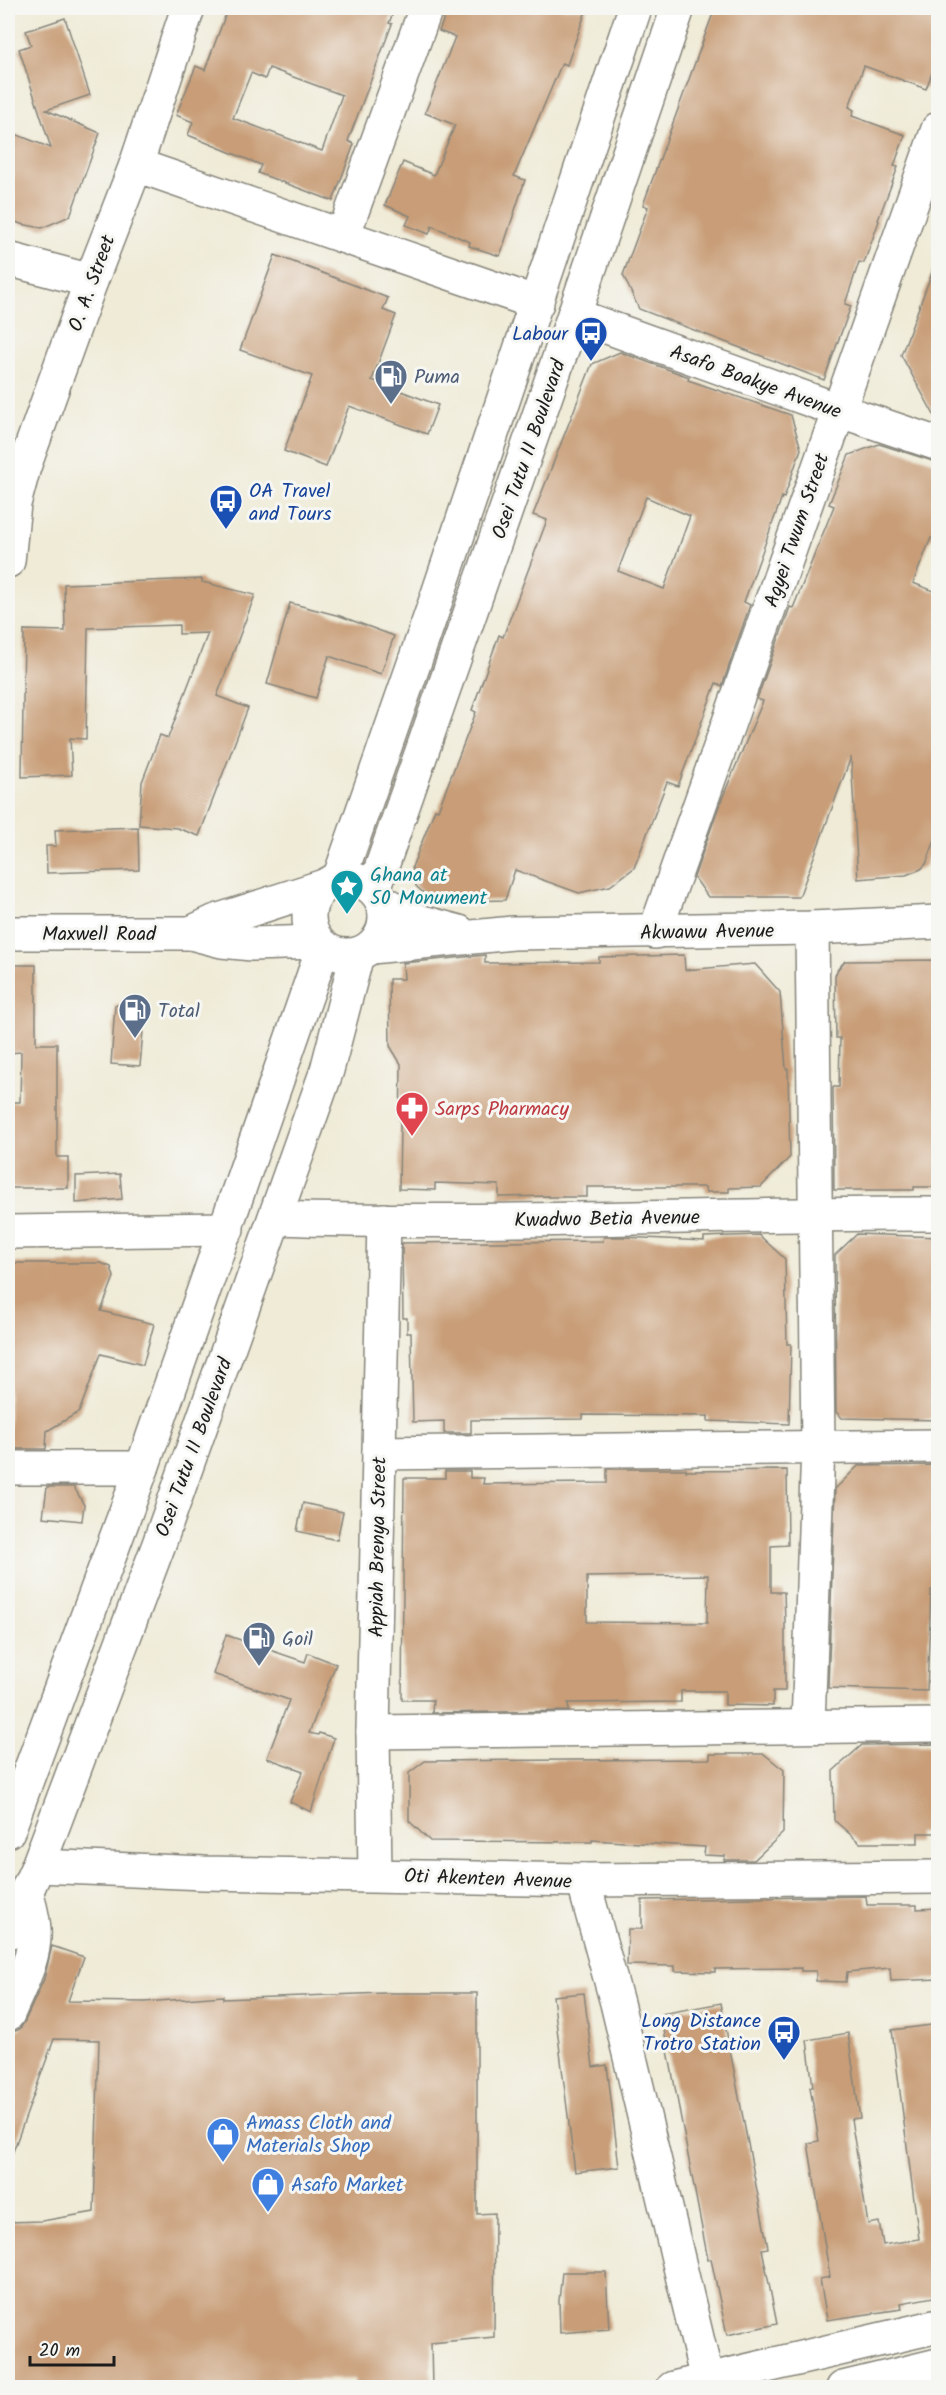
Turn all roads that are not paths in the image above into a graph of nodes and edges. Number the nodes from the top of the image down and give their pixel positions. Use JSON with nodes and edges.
{"nodes":[{"id":1,"x":188,"y":8,"type":"edge"},
{"id":2,"x":426,"y":8,"type":"edge"},
{"id":3,"x":635,"y":8,"type":"edge"},
{"id":4,"x":678,"y":8,"type":"edge"},
{"id":5,"x":939,"y":129,"type":"edge"},
{"id":6,"x":136,"y":165,"type":"junction"},
{"id":7,"x":343,"y":236,"type":"junction"},
{"id":8,"x":8,"y":260,"type":"edge"},
{"id":9,"x":91,"y":281,"type":"junction"},
{"id":10,"x":537,"y":303,"type":"junction"},
{"id":11,"x":574,"y":315,"type":"junction"},
{"id":12,"x":838,"y":410,"type":"junction"},
{"id":13,"x":939,"y":444,"type":"edge"},
{"id":14,"x":8,"y":561,"type":"edge"},
{"id":15,"x":331,"y":882,"type":"junction"},
{"id":16,"x":378,"y":896,"type":"junction"},
{"id":17,"x":939,"y":922,"type":"edge"},
{"id":18,"x":812,"y":928,"type":"junction"},
{"id":19,"x":655,"y":932,"type":"junction"},
{"id":20,"x":8,"y":933,"type":"edge"},
{"id":21,"x":191,"y":933,"type":"junction"},
{"id":22,"x":475,"y":936,"type":"junction"},
{"id":23,"x":320,"y":945,"type":"junction"},
{"id":24,"x":364,"y":951,"type":"junction"},
{"id":25,"x":817,"y":1214,"type":"junction"},
{"id":26,"x":939,"y":1214,"type":"edge"},
{"id":27,"x":275,"y":1218,"type":"junction"},
{"id":28,"x":384,"y":1220,"type":"junction"},
{"id":29,"x":227,"y":1229,"type":"junction"},
{"id":30,"x":8,"y":1232,"type":"edge"},
{"id":31,"x":939,"y":1446,"type":"edge"},
{"id":32,"x":818,"y":1447,"type":"junction"},
{"id":33,"x":379,"y":1453,"type":"junction"},
{"id":34,"x":8,"y":1468,"type":"edge"},
{"id":35,"x":142,"y":1468,"type":"junction"},
{"id":36,"x":808,"y":1725,"type":"junction"},
{"id":37,"x":939,"y":1725,"type":"edge"},
{"id":38,"x":373,"y":1732,"type":"junction"},
{"id":39,"x":9,"y":1821,"type":"edge"},
{"id":40,"x":375,"y":1875,"type":"junction"},
{"id":41,"x":939,"y":1877,"type":"edge"},
{"id":42,"x":32,"y":1879,"type":"junction"},
{"id":43,"x":583,"y":1880,"type":"junction"},
{"id":44,"x":8,"y":1932,"type":"edge"},
{"id":45,"x":8,"y":2014,"type":"edge"},
{"id":46,"x":939,"y":2326,"type":"edge"},
{"id":47,"x":939,"y":2365,"type":"edge"},
{"id":48,"x":708,"y":2384,"type":"edge"},
{"id":49,"x":674,"y":2388,"type":"edge"},
{"id":50,"x":843,"y":2388,"type":"edge"}],
"edges":[{"from":1,"to":6,"type":"street","name":"O. A. Street"},
{"from":2,"to":7,"type":"street"},
{"from":3,"to":10,"type":"street","name":"Osei Tutu II Boulevard"},
{"from":4,"to":11,"type":"street","name":"Osei Tutu II Boulevard"},
{"from":5,"to":12,"type":"street","name":"Agyei Twum Street"},
{"from":6,"to":7,"type":"street"},
{"from":6,"to":9,"type":"street","name":"O. A. Street"},
{"from":7,"to":10,"type":"street"},
{"from":8,"to":9,"type":"street"},
{"from":9,"to":14,"type":"street","name":"O. A. Street"},
{"from":10,"to":15,"type":"street","name":"Osei Tutu II Boulevard"},
{"from":11,"to":12,"type":"street","name":"Asafo Boakye Avenue"},
{"from":11,"to":16,"type":"street","name":"Osei Tutu II Boulevard"},
{"from":12,"to":13,"type":"street","name":"Asafo Boakye Avenue"},
{"from":12,"to":19,"type":"street","name":"Agyei Twum Street"},
{"from":15,"to":16,"type":"street"},
{"from":15,"to":21,"type":"street","name":"Maxwell Road"},
{"from":15,"to":23,"type":"street"},
{"from":16,"to":22,"type":"street","name":"Akwawu Avenue"},
{"from":16,"to":24,"type":"street"},
{"from":17,"to":18,"type":"street","name":"Akwawu Avenue"},
{"from":18,"to":19,"type":"street","name":"Akwawu Avenue"},
{"from":18,"to":25,"type":"street"},
{"from":19,"to":22,"type":"street","name":"Akwawu Avenue"},
{"from":20,"to":21,"type":"street","name":"Maxwell Road"},
{"from":21,"to":23,"type":"street","name":"Maxwell Road"},
{"from":22,"to":24,"type":"street","name":"Akwawu Avenue"},
{"from":23,"to":24,"type":"street"},
{"from":23,"to":29,"type":"street","name":"Osei Tutu II Boulevard"},
{"from":24,"to":27,"type":"street","name":"Osei Tutu II Boulevard"},
{"from":25,"to":26,"type":"street","name":"Kwadwo Betia Avenue"},
{"from":25,"to":28,"type":"street","name":"Kwadwo Betia Avenue"},
{"from":25,"to":32,"type":"street"},
{"from":27,"to":28,"type":"street","name":"Kwadwo Betia Avenue"},
{"from":27,"to":42,"type":"street","name":"Osei Tutu II Boulevard"},
{"from":28,"to":33,"type":"street","name":"Appiah Brenya Street"},
{"from":29,"to":30,"type":"street"},
{"from":29,"to":35,"type":"street","name":"Osei Tutu II Boulevard"},
{"from":31,"to":32,"type":"street"},
{"from":32,"to":33,"type":"street"},
{"from":32,"to":36,"type":"street"},
{"from":33,"to":38,"type":"street","name":"Appiah Brenya Street"},
{"from":34,"to":35,"type":"street"},
{"from":35,"to":39,"type":"street","name":"Osei Tutu II Boulevard"},
{"from":36,"to":37,"type":"street"},
{"from":36,"to":38,"type":"street"},
{"from":38,"to":40,"type":"street","name":"Appiah Brenya Street"},
{"from":40,"to":42,"type":"street","name":"Oti Akenten Avenue"},
{"from":40,"to":43,"type":"street","name":"Oti Akenten Avenue"},
{"from":41,"to":43,"type":"street","name":"Oti Akenten Avenue"},
{"from":42,"to":44,"type":"street","name":"Osei Tutu II Boulevard"},
{"from":42,"to":45,"type":"street"},
{"from":43,"to":48,"type":"street"},
{"from":46,"to":48,"type":"street"},
{"from":47,"to":50,"type":"street"},
{"from":48,"to":49,"type":"street"}]}
